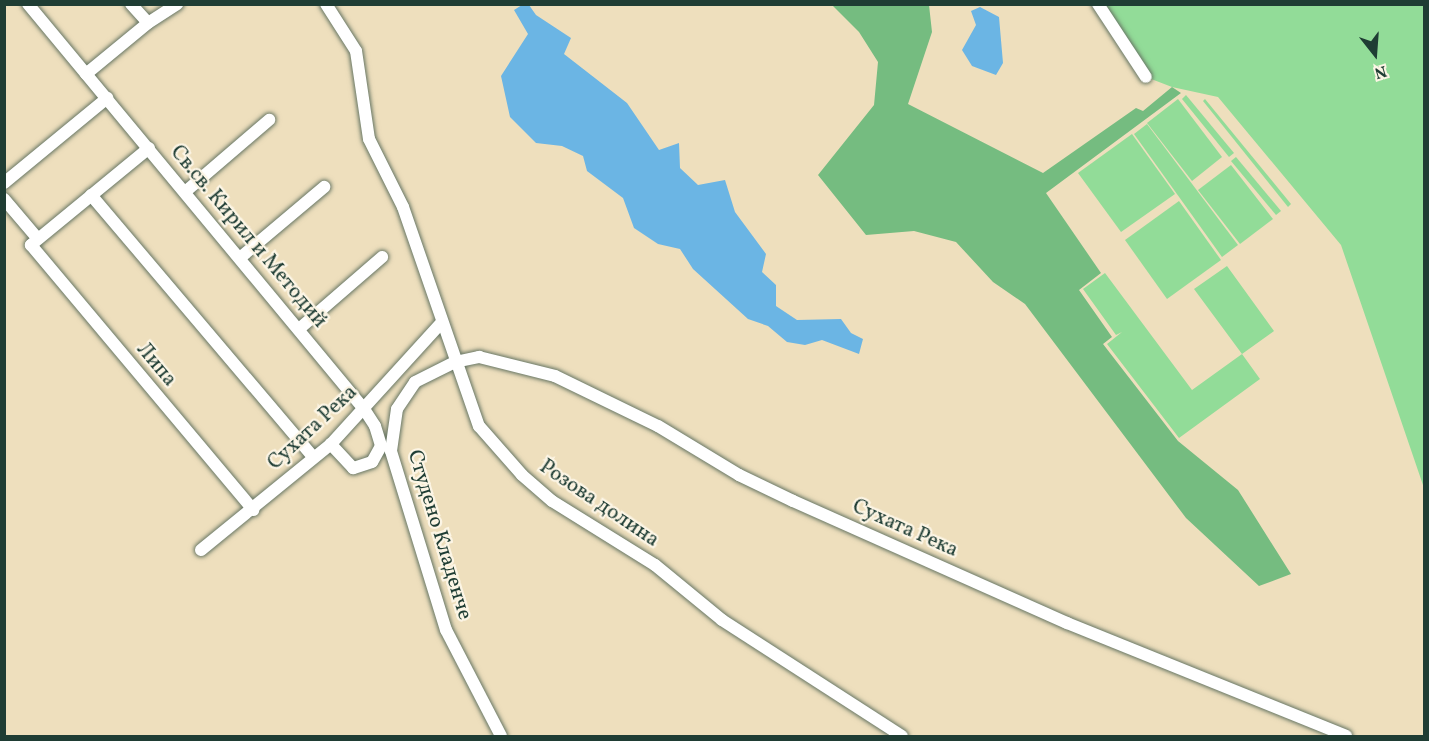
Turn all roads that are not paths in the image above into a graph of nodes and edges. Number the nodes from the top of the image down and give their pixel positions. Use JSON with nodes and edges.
{"nodes":[{"id":1,"x":131,"y":4,"type":"edge"},
{"id":2,"x":177,"y":4,"type":"edge"},
{"id":3,"x":326,"y":4,"type":"edge"},
{"id":4,"x":1098,"y":4,"type":"edge"},
{"id":5,"x":33,"y":6,"type":"edge"},
{"id":6,"x":148,"y":23,"type":"junction"},
{"id":7,"x":86,"y":74,"type":"junction"},
{"id":8,"x":1146,"y":77,"type":"dead end"},
{"id":9,"x":106,"y":98,"type":"junction"},
{"id":10,"x":269,"y":120,"type":"dead end"},
{"id":11,"x":149,"y":148,"type":"junction"},
{"id":12,"x":4,"y":183,"type":"edge"},
{"id":13,"x":324,"y":187,"type":"dead end"},
{"id":14,"x":185,"y":192,"type":"junction"},
{"id":15,"x":91,"y":195,"type":"junction"},
{"id":16,"x":4,"y":199,"type":"edge"},
{"id":17,"x":34,"y":242,"type":"junction"},
{"id":18,"x":242,"y":257,"type":"junction"},
{"id":19,"x":382,"y":257,"type":"dead end"},
{"id":20,"x":441,"y":323,"type":"junction"},
{"id":21,"x":299,"y":329,"type":"junction"},
{"id":22,"x":455,"y":362,"type":"junction"},
{"id":23,"x":364,"y":408,"type":"junction"},
{"id":24,"x":330,"y":444,"type":"junction"},
{"id":25,"x":386,"y":448,"type":"junction"},
{"id":26,"x":313,"y":456,"type":"junction"},
{"id":27,"x":253,"y":510,"type":"junction"},
{"id":28,"x":201,"y":550,"type":"dead end"},
{"id":29,"x":501,"y":736,"type":"edge"},
{"id":30,"x":902,"y":736,"type":"edge"},
{"id":31,"x":1346,"y":736,"type":"edge"}],
"edges":[{"from":1,"to":6,"type":"street"},
{"from":2,"to":6,"type":"street"},
{"from":3,"to":20,"type":"street","name":"Розова долина"},
{"from":4,"to":8,"type":"street"},
{"from":5,"to":7,"type":"street","name":"Св.св. Кирил и Методий"},
{"from":6,"to":7,"type":"street"},
{"from":7,"to":9,"type":"street","name":"Св.св. Кирил и Методий"},
{"from":9,"to":11,"type":"street","name":"Св.св. Кирил и Методий"},
{"from":9,"to":12,"type":"street"},
{"from":10,"to":14,"type":"street"},
{"from":11,"to":14,"type":"street","name":"Св.св. Кирил и Методий"},
{"from":11,"to":15,"type":"street"},
{"from":13,"to":18,"type":"street"},
{"from":14,"to":18,"type":"street","name":"Св.св. Кирил и Методий"},
{"from":15,"to":17,"type":"street"},
{"from":15,"to":26,"type":"street"},
{"from":16,"to":17,"type":"street","name":"Липа"},
{"from":17,"to":27,"type":"street","name":"Липа"},
{"from":18,"to":21,"type":"street","name":"Св.св. Кирил и Методий"},
{"from":19,"to":21,"type":"street"},
{"from":20,"to":22,"type":"street","name":"Розова долина"},
{"from":20,"to":23,"type":"street","name":"Сухата Река"},
{"from":21,"to":23,"type":"street","name":"Св.св. Кирил и Методий"},
{"from":22,"to":25,"type":"street","name":"Студено Кладенче"},
{"from":22,"to":30,"type":"street","name":"Розова долина"},
{"from":22,"to":31,"type":"street","name":"Сухата Река"},
{"from":23,"to":24,"type":"street","name":"Сухата Река"},
{"from":23,"to":25,"type":"street","name":"Св.св. Кирил и Методий"},
{"from":24,"to":25,"type":"street"},
{"from":24,"to":26,"type":"street","name":"Сухата Река"},
{"from":25,"to":29,"type":"street","name":"Студено Кладенче"},
{"from":26,"to":27,"type":"street","name":"Сухата Река"},
{"from":27,"to":28,"type":"street","name":"Сухата Река"}]}
